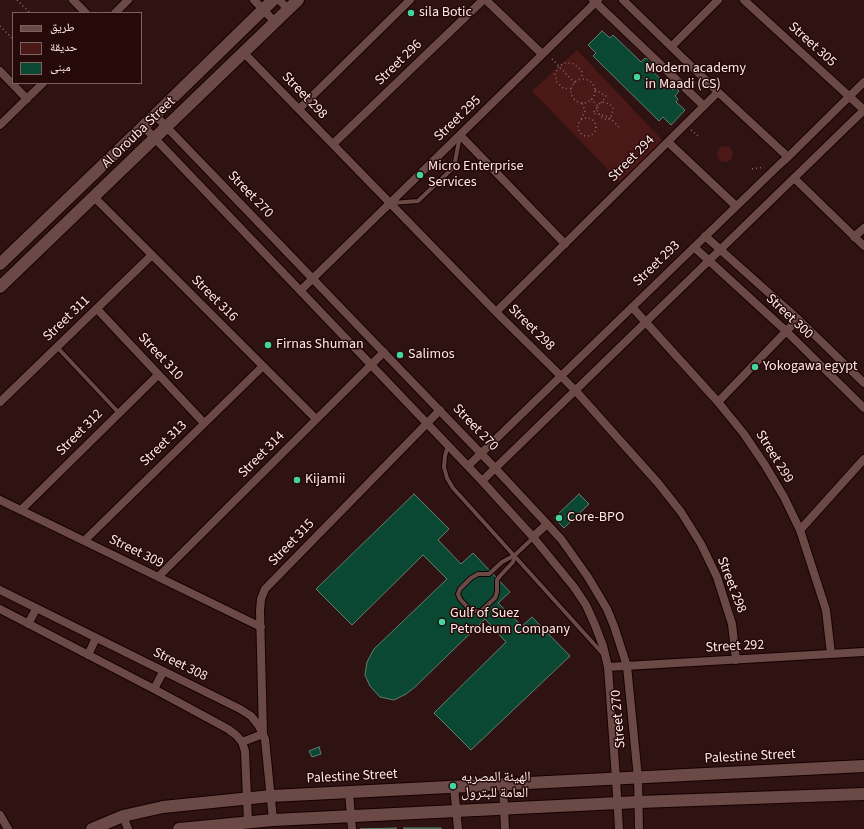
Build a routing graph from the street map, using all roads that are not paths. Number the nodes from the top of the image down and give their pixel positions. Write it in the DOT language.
graph roads {
  1 [pos="73,0"];
  2 [pos="128,0"];
  3 [pos="254,0"];
  4 [pos="273,0"];
  5 [pos="279,0"];
  6 [pos="298,0"];
  7 [pos="410,0"];
  8 [pos="483,0"];
  9 [pos="486,0"];
  10 [pos="623,0"];
  11 [pos="718,0"];
  12 [pos="744,0"];
  13 [pos="596,1"];
  14 [pos="288,9"];
  15 [pos="263,10"];
  16 [pos="85,12"];
  17 [pos="116,12"];
  18 [pos="275,22"];
  19 [pos="672,46"];
  20 [pos="244,53"];
  21 [pos="543,53"];
  22 [pos="0,72"];
  23 [pos="864,82"];
  24 [pos="42,84"];
  25 [pos="718,92"];
  26 [pos="849,96"];
  27 [pos="27,99"];
  28 [pos="704,106"];
  29 [pos="299,109"];
  30 [pos="864,110"];
  31 [pos="155,116"];
  32 [pos="0,125"];
  33 [pos="143,126"];
  34 [pos="166,127"];
  35 [pos="460,135"];
  36 [pos="155,138"];
  37 [pos="668,142"];
  38 [pos="333,144"];
  39 [pos="788,157"];
  40 [pos="794,178"];
  41 [pos="94,197"];
  42 [pos="390,203"];
  43 [pos="736,206"];
  44 [pos="864,228"];
  45 [pos="705,236"];
  46 [pos="854,237"];
  47 [pos="565,244"];
  48 [pos="694,246"];
  49 [pos="864,246"];
  50 [pos="720,250"];
  51 [pos="152,255"];
  52 [pos="1,260"];
  53 [pos="709,261"];
  54 [pos="312,278"];
  55 [pos="0,287"];
  56 [pos="301,290"];
  57 [pos="632,307"];
  58 [pos="97,309"];
  59 [pos="496,312"];
  60 [pos="798,319"];
  61 [pos="646,322"];
  62 [pos="786,331"];
  63 [pos="57,347"];
  64 [pos="384,352"];
  65 [pos="371,364"];
  66 [pos="263,366"];
  67 [pos="158,375"];
  68 [pos="560,376"];
  69 [pos="864,383"];
  70 [pos="575,390"];
  71 [pos="0,402"];
  72 [pos="718,402"];
  73 [pos="864,408"];
  74 [pos="440,410"];
  75 [pos="119,413"];
  76 [pos="316,419"];
  77 [pos="204,423"];
  78 [pos="428,423"];
  79 [pos="448,445"];
  80 [pos="481,453"];
  81 [pos="864,458"];
  82 [pos="468,466"];
  83 [pos="495,468"];
  84 [pos="482,481"];
  85 [pos="0,500"];
  86 [pos="21,510"];
  87 [pos="547,524"];
  88 [pos="800,530"];
  89 [pos="533,537"];
  90 [pos="84,541"];
  91 [pos="515,555"];
  92 [pos="489,574"];
  93 [pos="158,577"];
  94 [pos="496,582"];
  95 [pos="0,590"];
  96 [pos="0,609"];
  97 [pos="36,609"];
  98 [pos="28,624"];
  99 [pos="261,627"];
  100 [pos="96,638"];
  101 [pos="864,652"];
  102 [pos="831,654"];
  103 [pos="88,655"];
  104 [pos="605,656"];
  105 [pos="736,660"];
  106 [pos="627,666"];
  107 [pos="608,668"];
  108 [pos="163,672"];
  109 [pos="154,689"];
  110 [pos="263,734"];
  111 [pos="242,742"];
  112 [pos="864,766"];
  113 [pos="616,778"];
  114 [pos="638,778"];
  115 [pos="503,785"];
  116 [pos="454,787"];
  117 [pos="350,792"];
  118 [pos="864,794"];
  119 [pos="271,796"];
  120 [pos="247,799"];
  121 [pos="639,802"];
  122 [pos="618,803"];
  123 [pos="504,808"];
  124 [pos="456,811"];
  125 [pos="0,815"];
  126 [pos="122,816"];
  127 [pos="351,816"];
  128 [pos="273,820"];
  129 [pos="248,822"];
  130 [pos="8,829"];
  131 [pos="92,829"];
  132 [pos="128,829"];
  133 [pos="179,829"];
  134 [pos="352,829"];
  135 [pos="458,829"];
  136 [pos="505,829"];
  137 [pos="618,829"];
  138 [pos="640,829"];
  1 -- 16 [label="street"];
  2 -- 17 [label="street"];
  3 -- 15 [label="street"];
  4 -- 15 [label="street, Al Orouba Street"];
  5 -- 14 [label="street"];
  6 -- 14 [label="street, Al Orouba Street"];
  7 -- 29 [label="street"];
  8 -- 38 [label="street, Street 296"];
  9 -- 21 [label="street"];
  10 -- 19 [label="street"];
  11 -- 19 [label="street"];
  12 -- 26 [label="street, Street 305"];
  13 -- 21 [label="street, Street 295"];
  13 -- 28 [label="street"];
  14 -- 18 [label="street, Al Orouba Street"];
  15 -- 18 [label="street"];
  15 -- 31 [label="street, Al Orouba Street"];
  18 -- 20 [label="street, Al Orouba Street"];
  19 -- 25 [label="street"];
  20 -- 29 [label="street, Street 298"];
  20 -- 34 [label="street, Al Orouba Street"];
  21 -- 35 [label="street, Street 295"];
  22 -- 27 [label="street"];
  23 -- 26 [label="street, Street 293"];
  24 -- 27 [label="street"];
  25 -- 28 [label="street, Street 294"];
  25 -- 39 [label="street"];
  26 -- 30 [label="street, Street 305"];
  26 -- 39 [label="street, Street 293"];
  27 -- 32 [label="street"];
  28 -- 37 [label="street, Street 294"];
  29 -- 38 [label="street, Street 298"];
  30 -- 40 [label="street"];
  31 -- 33 [label="street, Al Orouba Street"];
  31 -- 34 [label="street, Street 270"];
  33 -- 36 [label="street, Street 270"];
  33 -- 52 [label="street, Al Orouba Street"];
  34 -- 36 [label="street, Al Orouba Street"];
  34 -- 54 [label="street, Street 270"];
  35 -- 42 [label="street, Street 295"];
  35 -- 42 [label="lane"];
  35 -- 47 [label="street"];
  36 -- 41 [label="street, Al Orouba Street"];
  36 -- 56 [label="street, Street 270"];
  37 -- 43 [label="street"];
  37 -- 47 [label="street, Street 294"];
  38 -- 42 [label="street, Street 298"];
  39 -- 43 [label="street, Street 293"];
  40 -- 46 [label="street"];
  40 -- 50 [label="street"];
  41 -- 51 [label="street, Street 316"];
  41 -- 55 [label="street, Al Orouba Street"];
  42 -- 54 [label="street, Street 295"];
  42 -- 59 [label="street, Street 298"];
  43 -- 45 [label="street, Street 293"];
  44 -- 46 [label="street"];
  45 -- 48 [label="street, Street 293"];
  45 -- 50 [label="street, Street 300"];
  46 -- 49 [label="street"];
  47 -- 59 [label="street, Street 294"];
  48 -- 53 [label="street, Street 300"];
  48 -- 57 [label="street, Street 293"];
  50 -- 53 [label="street"];
  50 -- 60 [label="street, Street 300"];
  51 -- 58 [label="street, Street 311"];
  51 -- 66 [label="street, Street 316"];
  53 -- 61 [label="street"];
  53 -- 62 [label="street, Street 300"];
  54 -- 56 [label="street, Street 295"];
  54 -- 64 [label="street, Street 270"];
  56 -- 65 [label="street, Street 270"];
  57 -- 61 [label="street, Street 299"];
  57 -- 68 [label="street, Street 293"];
  58 -- 63 [label="street, Street 311"];
  58 -- 67 [label="street, Street 310"];
  59 -- 68 [label="street, Street 298"];
  60 -- 62 [label="street"];
  60 -- 69 [label="street, Street 300"];
  61 -- 70 [label="street"];
  61 -- 72 [label="street, Street 299"];
  62 -- 72 [label="street"];
  62 -- 73 [label="street, Street 300"];
  63 -- 71 [label="street, Street 311"];
  63 -- 75 [label="lane"];
  64 -- 65 [label="street, Street 314"];
  64 -- 74 [label="street, Street 270"];
  65 -- 76 [label="street, Street 314"];
  65 -- 78 [label="street, Street 270"];
  66 -- 76 [label="street, Street 316"];
  66 -- 77 [label="street, Street 313"];
  67 -- 75 [label="street, Street 312"];
  67 -- 77 [label="street, Street 310"];
  68 -- 70 [label="street, Street 298"];
  68 -- 80 [label="street, Street 293"];
  70 -- 83 [label="street"];
  70 -- 105 [label="street, Street 298"];
  72 -- 88 [label="street, Street 299"];
  74 -- 78 [label="street, Street 315"];
  74 -- 80 [label="street, Street 270"];
  75 -- 86 [label="street, Street 312"];
  76 -- 93 [label="street, Street 314"];
  77 -- 90 [label="street, Street 313"];
  78 -- 79 [label="street, Street 270"];
  78 -- 99 [label="street, Street 315"];
  79 -- 82 [label="street, Street 270"];
  79 -- 91 [label="lane"];
  80 -- 82 [label="street, Street 293"];
  80 -- 83 [label="street, Street 270"];
  81 -- 88 [label="street"];
  82 -- 84 [label="street, Street 270"];
  83 -- 84 [label="street"];
  83 -- 87 [label="street, Street 270"];
  84 -- 89 [label="street, Street 270"];
  85 -- 86 [label="street, Street 309"];
  86 -- 90 [label="street, Street 309"];
  87 -- 89 [label="street"];
  87 -- 106 [label="street, Street 270"];
  88 -- 102 [label="street, Street 299"];
  89 -- 91 [label="lane"];
  89 -- 104 [label="street, Street 270"];
  90 -- 93 [label="street, Street 309"];
  91 -- 92 [label="lane"];
  91 -- 94 [label="lane"];
  91 -- 104 [label="lane"];
  92 -- 94 [label="lane"];
  92 -- 94 [label="lane"];
  93 -- 99 [label="street, Street 309"];
  95 -- 97 [label="street, Street 308"];
  96 -- 98 [label="street"];
  97 -- 98 [label="street"];
  97 -- 100 [label="street, Street 308"];
  98 -- 103 [label="street"];
  99 -- 110 [label="street, Street 315"];
  100 -- 103 [label="street"];
  100 -- 108 [label="street, Street 308"];
  101 -- 102 [label="street, Street 292"];
  102 -- 105 [label="street, Street 292"];
  103 -- 109 [label="street"];
  104 -- 107 [label="street, Street 270"];
  105 -- 106 [label="street, Street 292"];
  106 -- 107 [label="street, Street 292"];
  106 -- 114 [label="street, Street 270"];
  107 -- 113 [label="street, Street 270"];
  108 -- 109 [label="street"];
  108 -- 110 [label="street, Street 308"];
  109 -- 111 [label="street"];
  110 -- 111 [label="street"];
  110 -- 119 [label="street, Street 308"];
  111 -- 120 [label="street"];
  112 -- 114 [label="street, Palestine Street"];
  113 -- 114 [label="street, Palestine Street"];
  113 -- 115 [label="street, Palestine Street"];
  113 -- 122 [label="street, Street 270"];
  114 -- 121 [label="street, Street 270"];
  115 -- 116 [label="street, Palestine Street"];
  115 -- 123 [label="street"];
  116 -- 117 [label="street, Palestine Street"];
  116 -- 124 [label="street"];
  117 -- 119 [label="street, Palestine Street"];
  117 -- 127 [label="street"];
  118 -- 121 [label="street"];
  119 -- 120 [label="street, Palestine Street"];
  119 -- 128 [label="street, Street 308"];
  120 -- 126 [label="street, Palestine Street"];
  120 -- 129 [label="street"];
  121 -- 122 [label="street"];
  121 -- 138 [label="street, Street 270"];
  122 -- 123 [label="street"];
  122 -- 137 [label="street, Street 270"];
  123 -- 124 [label="street"];
  123 -- 136 [label="street"];
  124 -- 127 [label="street"];
  124 -- 135 [label="street"];
  125 -- 130 [label="street"];
  126 -- 131 [label="street, Palestine Street"];
  126 -- 132 [label="street"];
  127 -- 128 [label="street"];
  127 -- 134 [label="street"];
  128 -- 129 [label="street"];
  129 -- 133 [label="street"];
}
